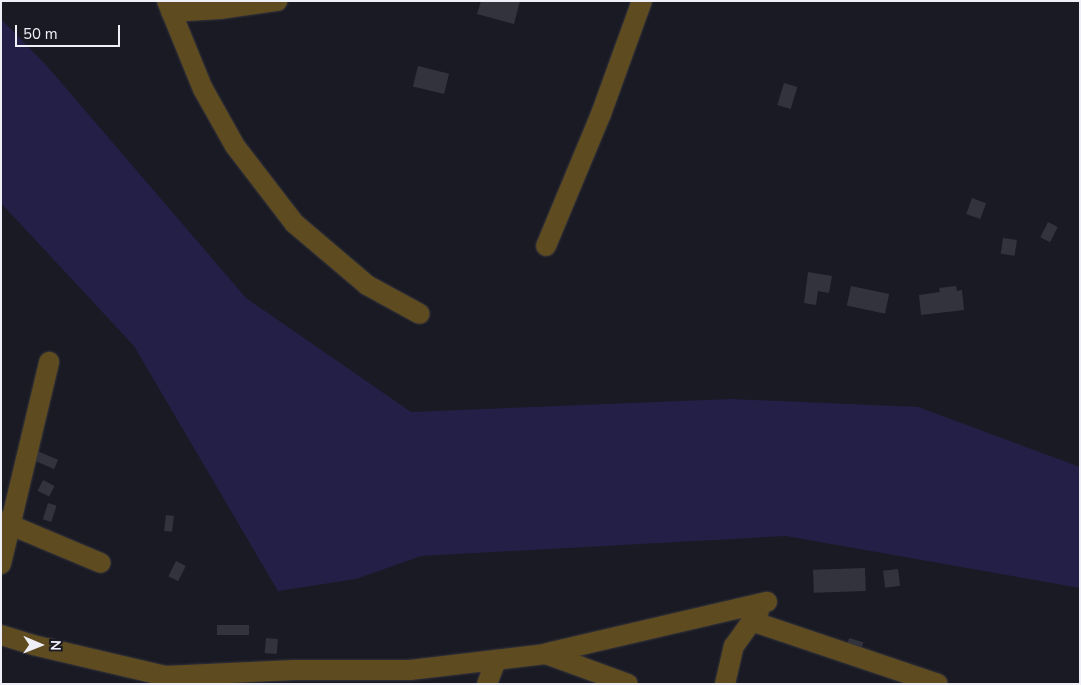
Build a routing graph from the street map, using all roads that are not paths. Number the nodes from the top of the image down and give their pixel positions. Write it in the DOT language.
graph roads {
  1 [pos="277,1"];
  2 [pos="642,1"];
  3 [pos="169,6"];
  4 [pos="546,246"];
  5 [pos="420,314"];
  6 [pos="48,362"];
  7 [pos="7,523"];
  8 [pos="101,563"];
  9 [pos="1,564"];
  10 [pos="751,621"];
  11 [pos="1,634"];
  12 [pos="546,654"];
  13 [pos="496,660"];
  14 [pos="238,674"];
  15 [pos="270,684"];
  16 [pos="486,684"];
  17 [pos="628,684"];
  18 [pos="725,684"];
  19 [pos="938,684"];
  1 -- 3 [label="street"];
  2 -- 4 [label="street"];
  3 -- 5 [label="street"];
  6 -- 7 [label="street"];
  7 -- 8 [label="street"];
  7 -- 9 [label="street"];
  10 -- 12 [label="street"];
  10 -- 18 [label="street"];
  10 -- 19 [label="street"];
  11 -- 14 [label="street"];
  12 -- 13 [label="street"];
  12 -- 17 [label="street"];
  13 -- 14 [label="street"];
  13 -- 16 [label="street"];
  14 -- 15 [label="street"];
}
